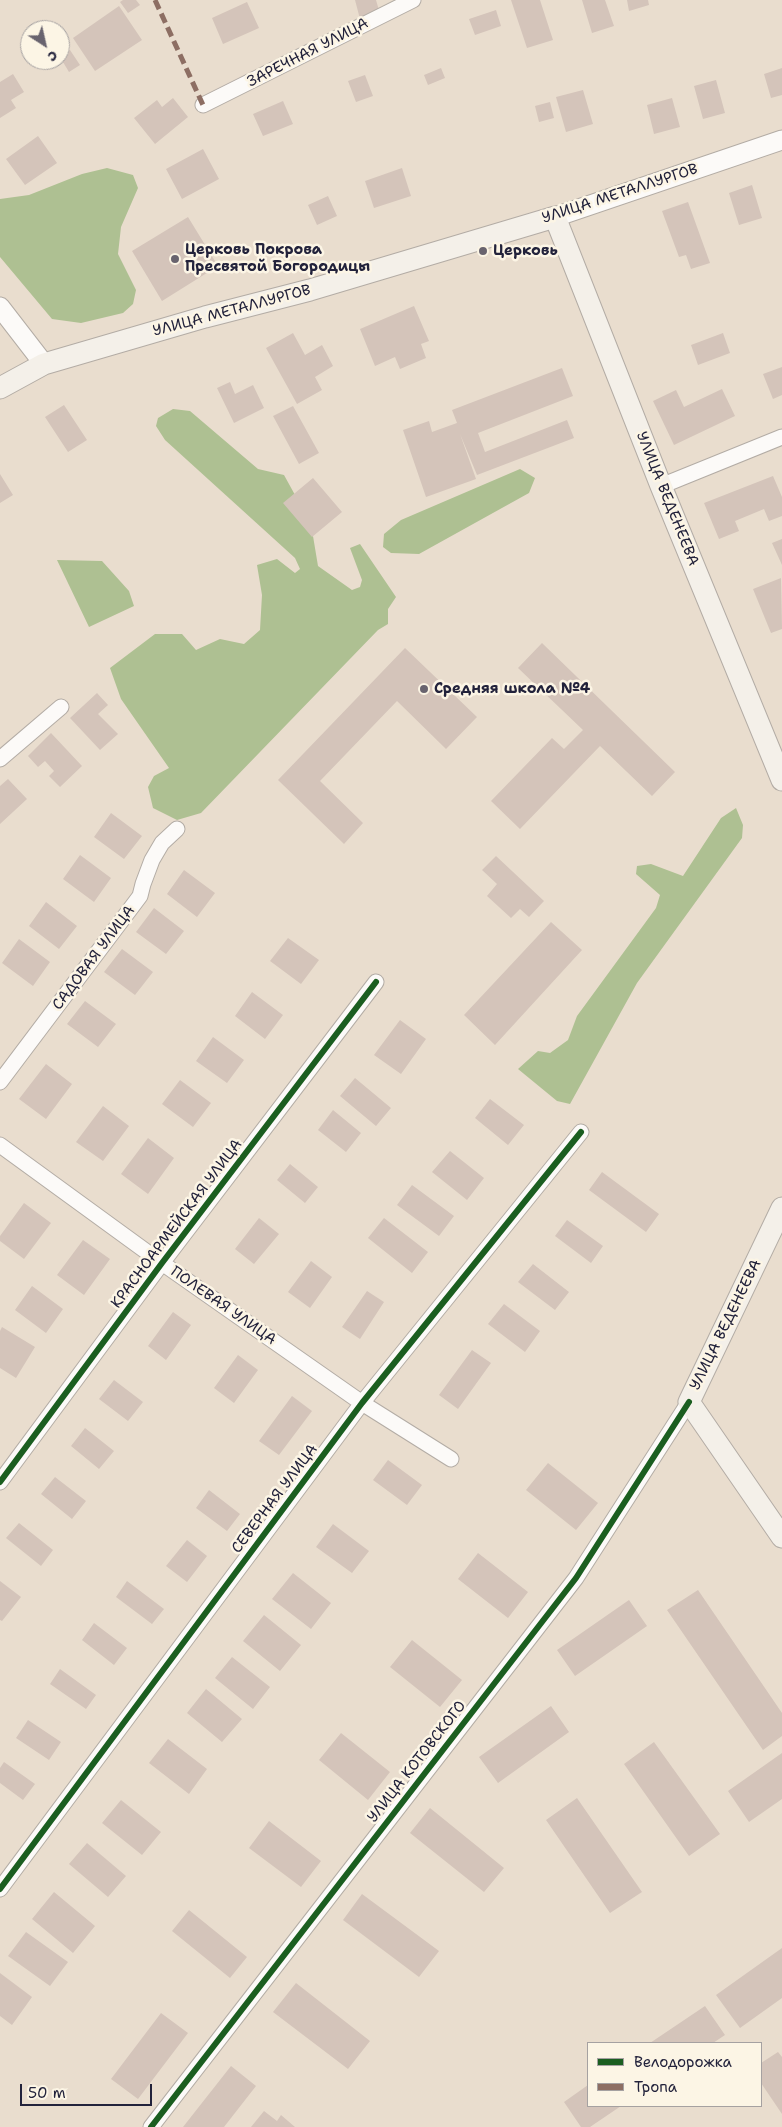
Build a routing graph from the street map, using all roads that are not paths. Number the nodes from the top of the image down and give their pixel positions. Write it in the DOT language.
graph roads {
  1 [pos="413,0"];
  2 [pos="203,106"];
  3 [pos="782,140"];
  4 [pos="555,217"];
  5 [pos="0,307"];
  6 [pos="44,364"];
  7 [pos="0,388"];
  8 [pos="782,438"];
  9 [pos="662,486"];
  10 [pos="61,707"];
  11 [pos="0,759"];
  12 [pos="782,780"];
  13 [pos="177,829"];
  14 [pos="376,982"];
  15 [pos="0,1082"];
  16 [pos="581,1132"];
  17 [pos="0,1144"];
  18 [pos="782,1208"];
  19 [pos="162,1263"];
  20 [pos="689,1402"];
  21 [pos="362,1403"];
  22 [pos="451,1459"];
  23 [pos="0,1482"];
  24 [pos="782,1537"];
  25 [pos="0,1889"];
  26 [pos="151,2127"];
  1 -- 2 [label="street, ЗАРЕЧНАЯ УЛИЦА"];
  3 -- 4 [label="street, УЛИЦА МЕТАЛЛУРГОВ"];
  4 -- 6 [label="main road, УЛИЦА МЕТАЛЛУРГОВ"];
  4 -- 9 [label="main road, УЛИЦА ВЕДЕНЕЕВА"];
  5 -- 6 [label="street"];
  6 -- 7 [label="main road, УЛИЦА МЕТАЛЛУРГОВ"];
  8 -- 9 [label="street"];
  9 -- 12 [label="main road, УЛИЦА ВЕДЕНЕЕВА"];
  10 -- 11 [label="street"];
  13 -- 15 [label="street, САДОВАЯ УЛИЦА"];
  14 -- 19 [label="street, КРАСНОАРМЕЙСКАЯ УЛИЦА"];
  16 -- 21 [label="street, СЕВЕРНАЯ УЛИЦА"];
  17 -- 19 [label="street, ПОЛЕВАЯ УЛИЦА"];
  18 -- 20 [label="main road, УЛИЦА ВЕДЕНЕЕВА"];
  19 -- 21 [label="street, ПОЛЕВАЯ УЛИЦА"];
  19 -- 23 [label="street, КРАСНОАРМЕЙСКАЯ УЛИЦА"];
  20 -- 24 [label="main road, УЛИЦА ВЕДЕНЕЕВА"];
  20 -- 26 [label="street, УЛИЦА КОТОВСКОГО"];
  21 -- 22 [label="street, ПОЛЕВАЯ УЛИЦА"];
  21 -- 25 [label="street, СЕВЕРНАЯ УЛИЦА"];
}
